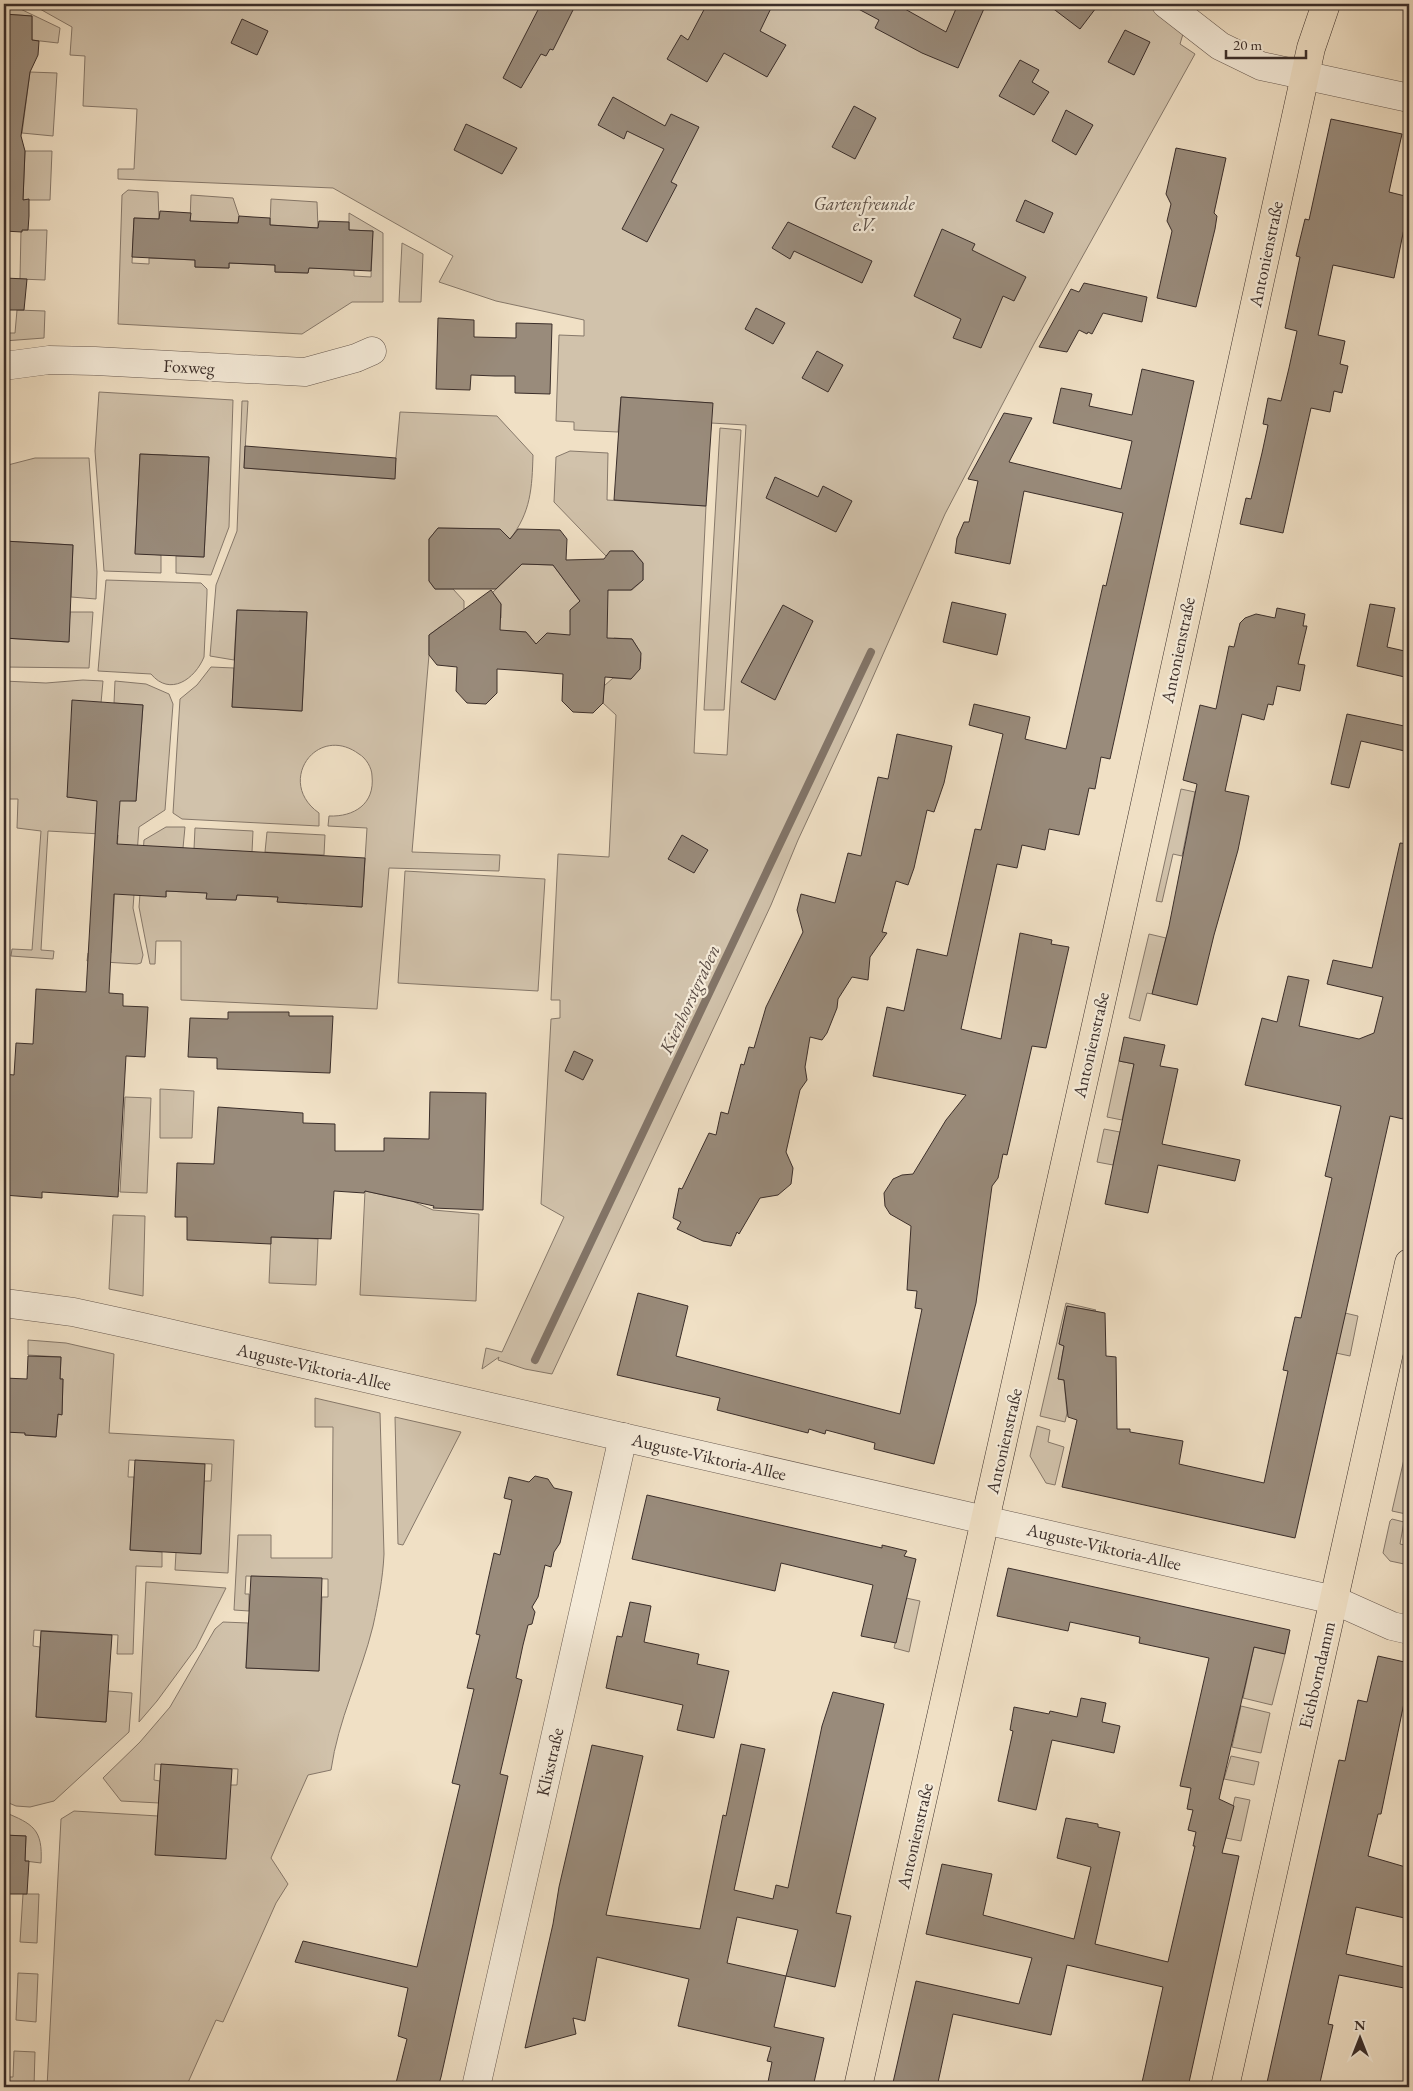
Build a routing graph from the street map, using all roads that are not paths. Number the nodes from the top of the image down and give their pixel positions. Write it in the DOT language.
graph roads {
  1 [pos="1166,4"];
  2 [pos="1326,4"];
  3 [pos="1306,76"];
  4 [pos="1409,98"];
  5 [pos="372,352"];
  6 [pos="4,366"];
  7 [pos="1409,1263"];
  8 [pos="4,1303"];
  9 [pos="623,1437"];
  10 [pos="986,1521"];
  11 [pos="1334,1600"];
  12 [pos="1409,1630"];
  13 [pos="476,2087"];
  14 [pos="858,2087"];
  15 [pos="1225,2087"];
  1 -- 3 [label="street"];
  2 -- 3 [label="main road, Antonienstraße"];
  3 -- 4 [label="street"];
  3 -- 10 [label="main road, Antonienstraße"];
  5 -- 6 [label="street, Foxweg"];
  7 -- 11 [label="main road, Eichborndamm"];
  8 -- 9 [label="street, Auguste-Viktoria-Allee"];
  9 -- 10 [label="street, Auguste-Viktoria-Allee"];
  9 -- 13 [label="street, Klixstraße"];
  10 -- 11 [label="street, Auguste-Viktoria-Allee"];
  10 -- 14 [label="main road, Antonienstraße"];
  11 -- 12 [label="street, Auguste-Viktoria-Allee"];
  11 -- 15 [label="main road, Eichborndamm"];
}
